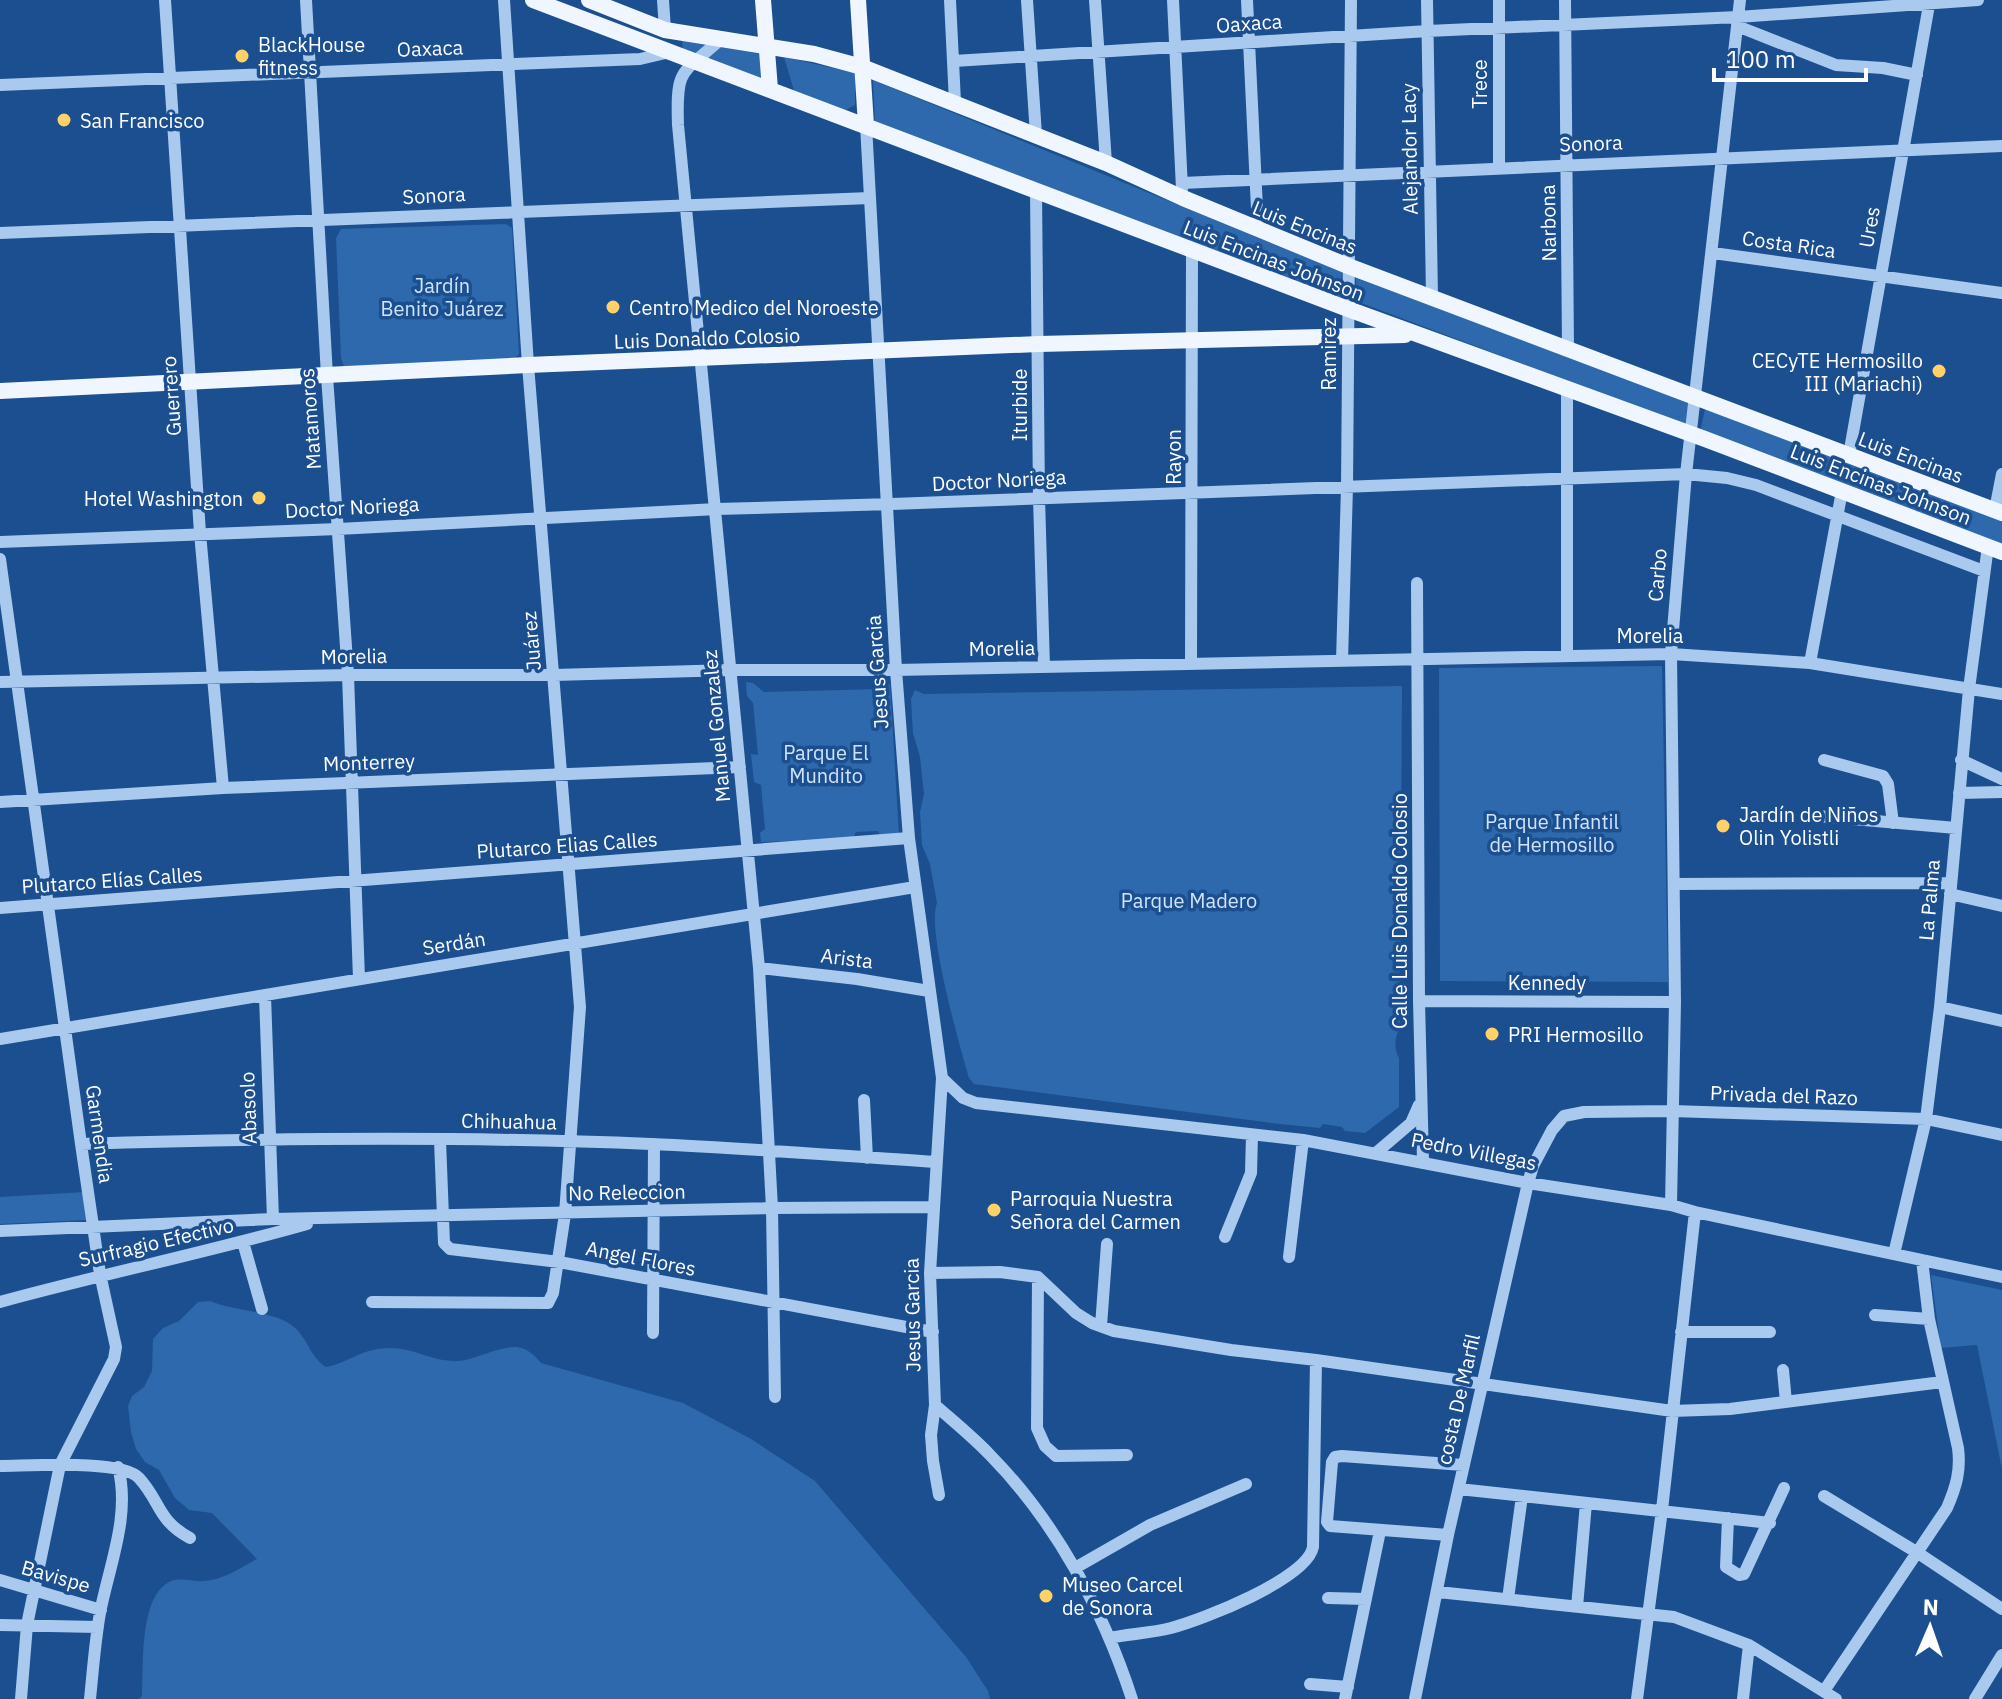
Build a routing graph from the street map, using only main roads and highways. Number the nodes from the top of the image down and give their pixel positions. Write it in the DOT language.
graph roads {
  1 [pos="533,0"];
  2 [pos="589,0"];
  3 [pos="763,0"];
  4 [pos="858,0"];
  5 [pos="766,46"];
  6 [pos="862,67"];
  7 [pos="770,89"];
  8 [pos="866,125"];
  9 [pos="1416,335"];
  10 [pos="0,391"];
  11 [pos="1999,512"];
  12 [pos="1995,549"];
  1 -- 7 [label="main road, Luis Encinas Johnson"];
  2 -- 5 [label="main road, Luis Encinas"];
  3 -- 5 [label="main road"];
  4 -- 6 [label="main road"];
  5 -- 6 [label="main road, Luis Encinas"];
  5 -- 7 [label="main road"];
  6 -- 8 [label="main road"];
  6 -- 11 [label="main road, Luis Encinas"];
  7 -- 8 [label="main road, Luis Encinas Johnson"];
  8 -- 9 [label="main road, Luis Encinas Johnson"];
  9 -- 10 [label="main road, Luis Donaldo Colosio"];
  9 -- 12 [label="main road, Luis Encinas Johnson"];
}
